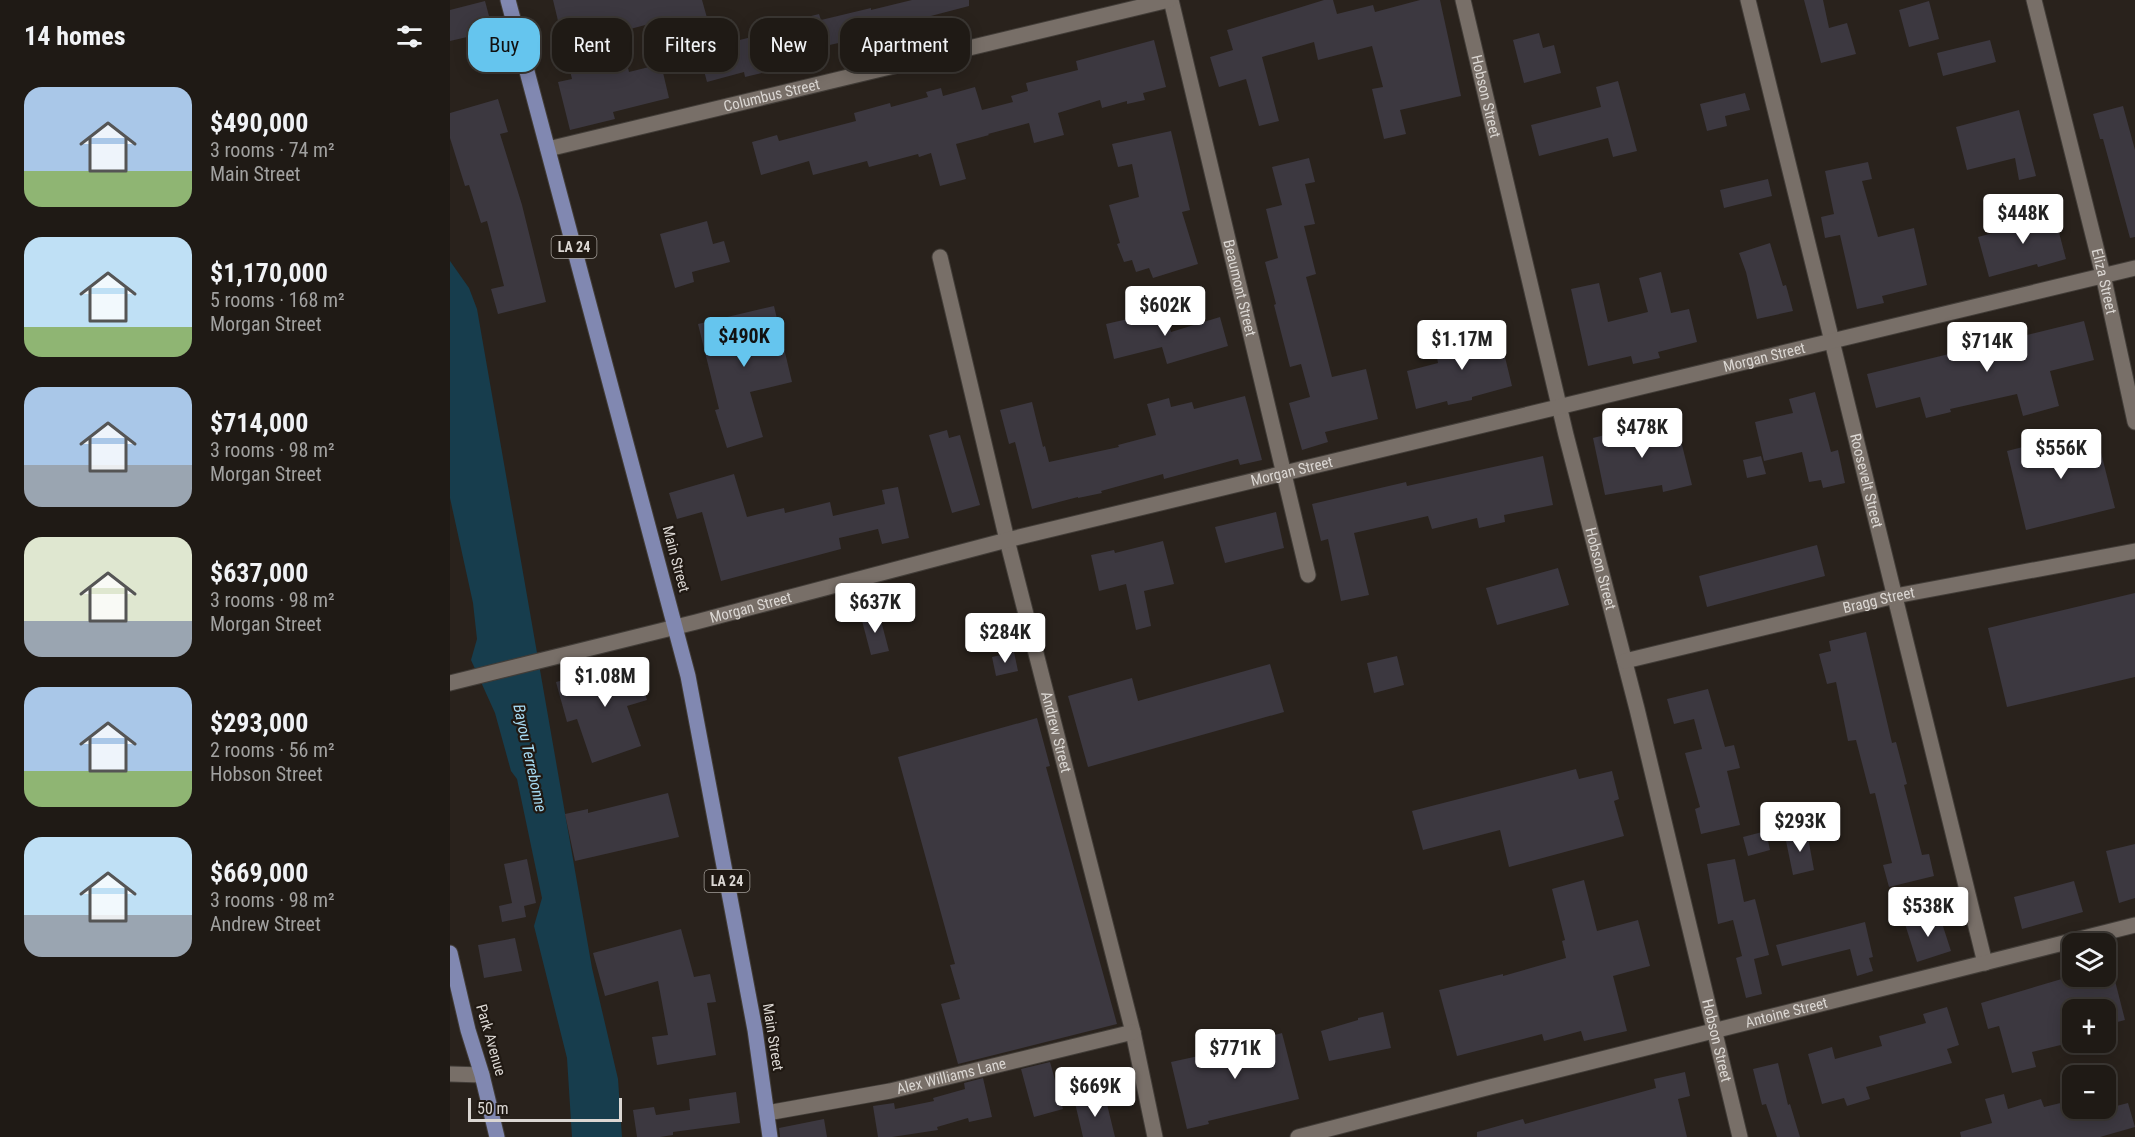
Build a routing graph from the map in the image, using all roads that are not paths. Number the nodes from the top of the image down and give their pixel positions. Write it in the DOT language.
graph roads {
  1 [pos="508,0"];
  2 [pos="1170,0"];
  3 [pos="1463,0"];
  4 [pos="1748,0"];
  5 [pos="2034,0"];
  6 [pos="548,149"];
  7 [pos="940,257"];
  8 [pos="2135,267"];
  9 [pos="2103,275"];
  10 [pos="1832,341"];
  11 [pos="1559,407"];
  12 [pos="2135,422"];
  13 [pos="1284,474"];
  14 [pos="1007,540"];
  15 [pos="2135,551"];
  16 [pos="1308,575"];
  17 [pos="1895,596"];
  18 [pos="676,627"];
  19 [pos="1625,661"];
  20 [pos="450,683"];
  21 [pos="2135,925"];
  22 [pos="450,953"];
  23 [pos="1985,963"];
  24 [pos="1714,1030"];
  25 [pos="1133,1032"];
  26 [pos="450,1074"];
  27 [pos="482,1075"];
  28 [pos="767,1113"];
  29 [pos="497,1137"];
  30 [pos="770,1137"];
  31 [pos="1155,1137"];
  32 [pos="1298,1137"];
  33 [pos="1740,1137"];
  1 -- 6 [label="main road, Main Street / LA 24"];
  2 -- 6 [label="street, Columbus Street"];
  2 -- 13 [label="street, Beaumont Street"];
  3 -- 11 [label="street, Hobson Street"];
  4 -- 10 [label="street, Roosevelt Street"];
  5 -- 9 [label="street, Eliza Street"];
  6 -- 18 [label="main road, Main Street / LA 24"];
  7 -- 14 [label="street, Andrew Street"];
  8 -- 9 [label="street, Morgan Street"];
  9 -- 10 [label="street, Morgan Street"];
  9 -- 12 [label="street, Eliza Street"];
  10 -- 11 [label="street, Morgan Street"];
  10 -- 17 [label="street, Roosevelt Street"];
  11 -- 13 [label="street, Morgan Street"];
  11 -- 19 [label="street, Hobson Street"];
  13 -- 14 [label="street, Morgan Street"];
  13 -- 16 [label="street, Beaumont Street"];
  14 -- 18 [label="street, Morgan Street"];
  14 -- 25 [label="street, Andrew Street"];
  15 -- 17 [label="street, Bragg Street"];
  17 -- 19 [label="street, Bragg Street"];
  17 -- 23 [label="street, Roosevelt Street"];
  18 -- 20 [label="street, Morgan Street"];
  18 -- 28 [label="main road, Main Street / LA 24"];
  19 -- 24 [label="street, Hobson Street"];
  21 -- 23 [label="street, Antoine Street"];
  22 -- 27 [label="main road, Park Avenue"];
  23 -- 24 [label="street, Antoine Street"];
  24 -- 32 [label="street, Antoine Street"];
  24 -- 33 [label="street, Hobson Street"];
  25 -- 28 [label="street, Alex Williams Lane"];
  25 -- 31 [label="street, Andrew Street"];
  26 -- 27 [label="street"];
  27 -- 29 [label="main road, Park Avenue"];
  28 -- 30 [label="main road, Main Street / LA 24"];
}
